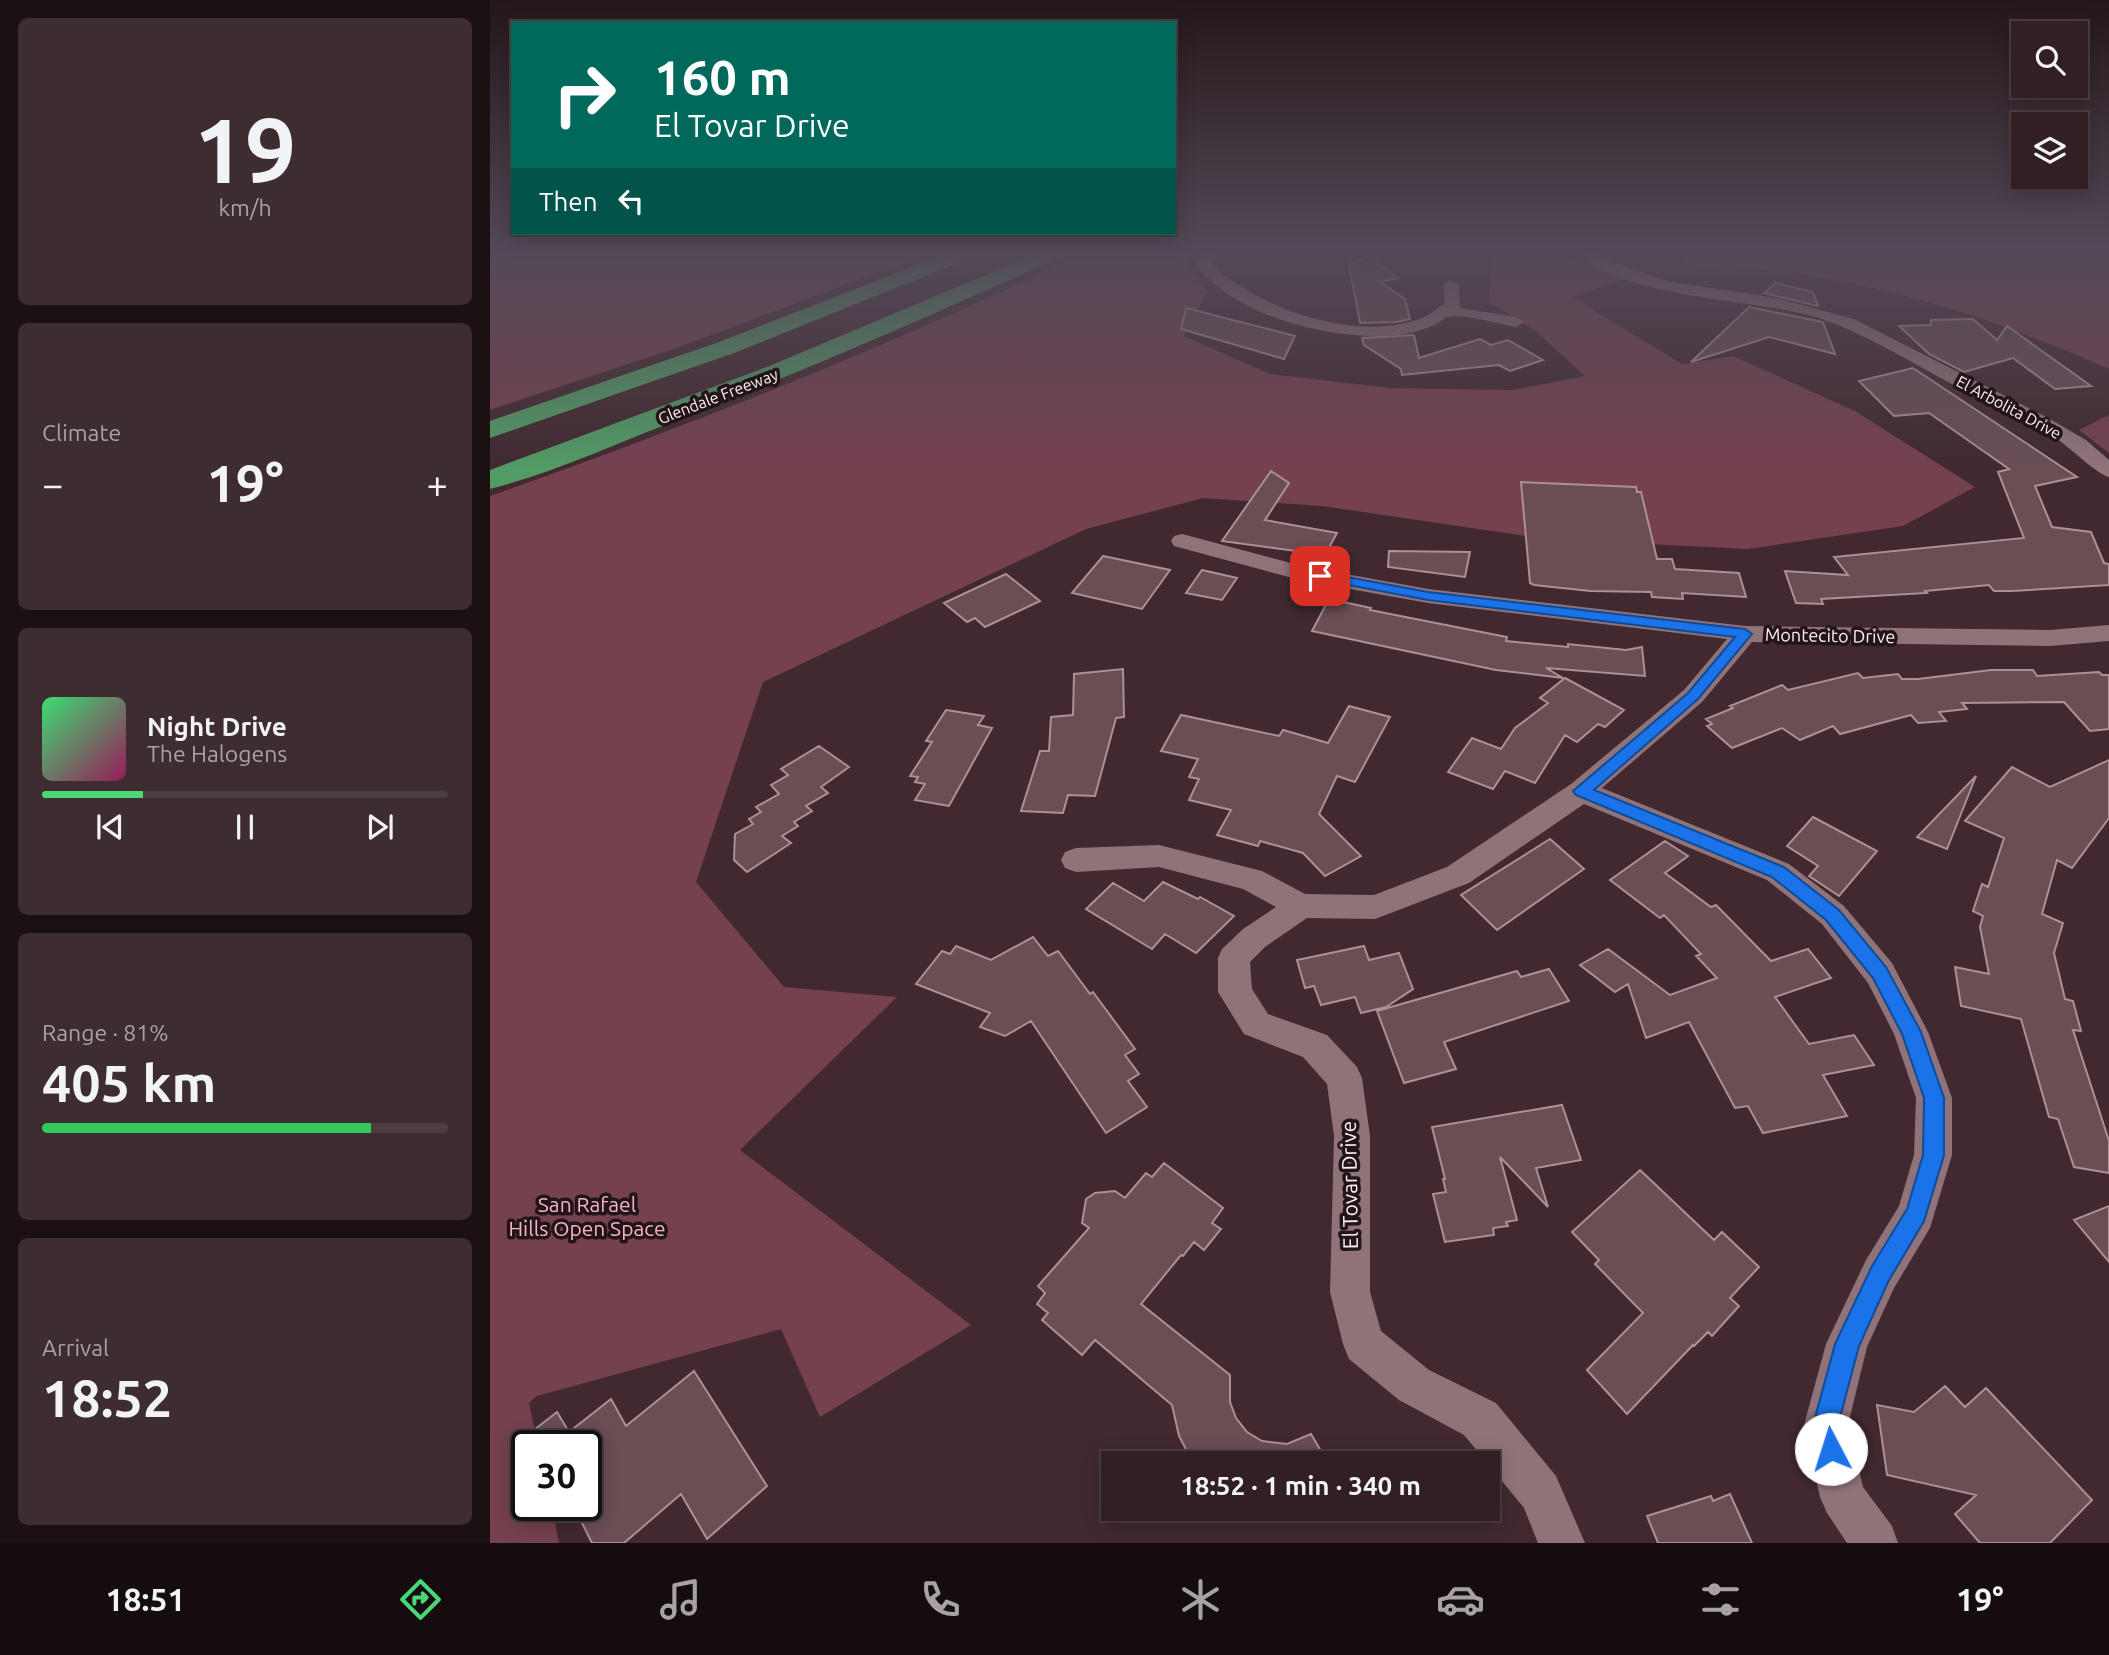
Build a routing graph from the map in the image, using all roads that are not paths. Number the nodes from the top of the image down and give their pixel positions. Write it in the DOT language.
graph roads {
  1 [pos="785,324"];
  2 [pos="890,324"];
  3 [pos="1320,324"];
  4 [pos="1422,324"];
  5 [pos="1847,324"];
  6 [pos="490,430"];
  7 [pos="2109,471"];
  8 [pos="490,480"];
  9 [pos="1182,541"];
  10 [pos="2109,633"];
  11 [pos="1745,634"];
  12 [pos="1581,791"];
  13 [pos="1076,860"];
  14 [pos="1301,906"];
  15 [pos="1562,1543"];
  16 [pos="1875,1543"];
  1 -- 6 [label="highway"];
  2 -- 8 [label="highway, Glendale Freeway"];
  3 -- 4 [label="street"];
  5 -- 7 [label="street, El Arbolita Drive"];
  9 -- 11 [label="street, Montecito Drive"];
  10 -- 11 [label="street, Montecito Drive"];
  11 -- 12 [label="street"];
  12 -- 14 [label="street"];
  12 -- 16 [label="street"];
  13 -- 14 [label="street"];
  14 -- 15 [label="street, El Tovar Drive"];
}
